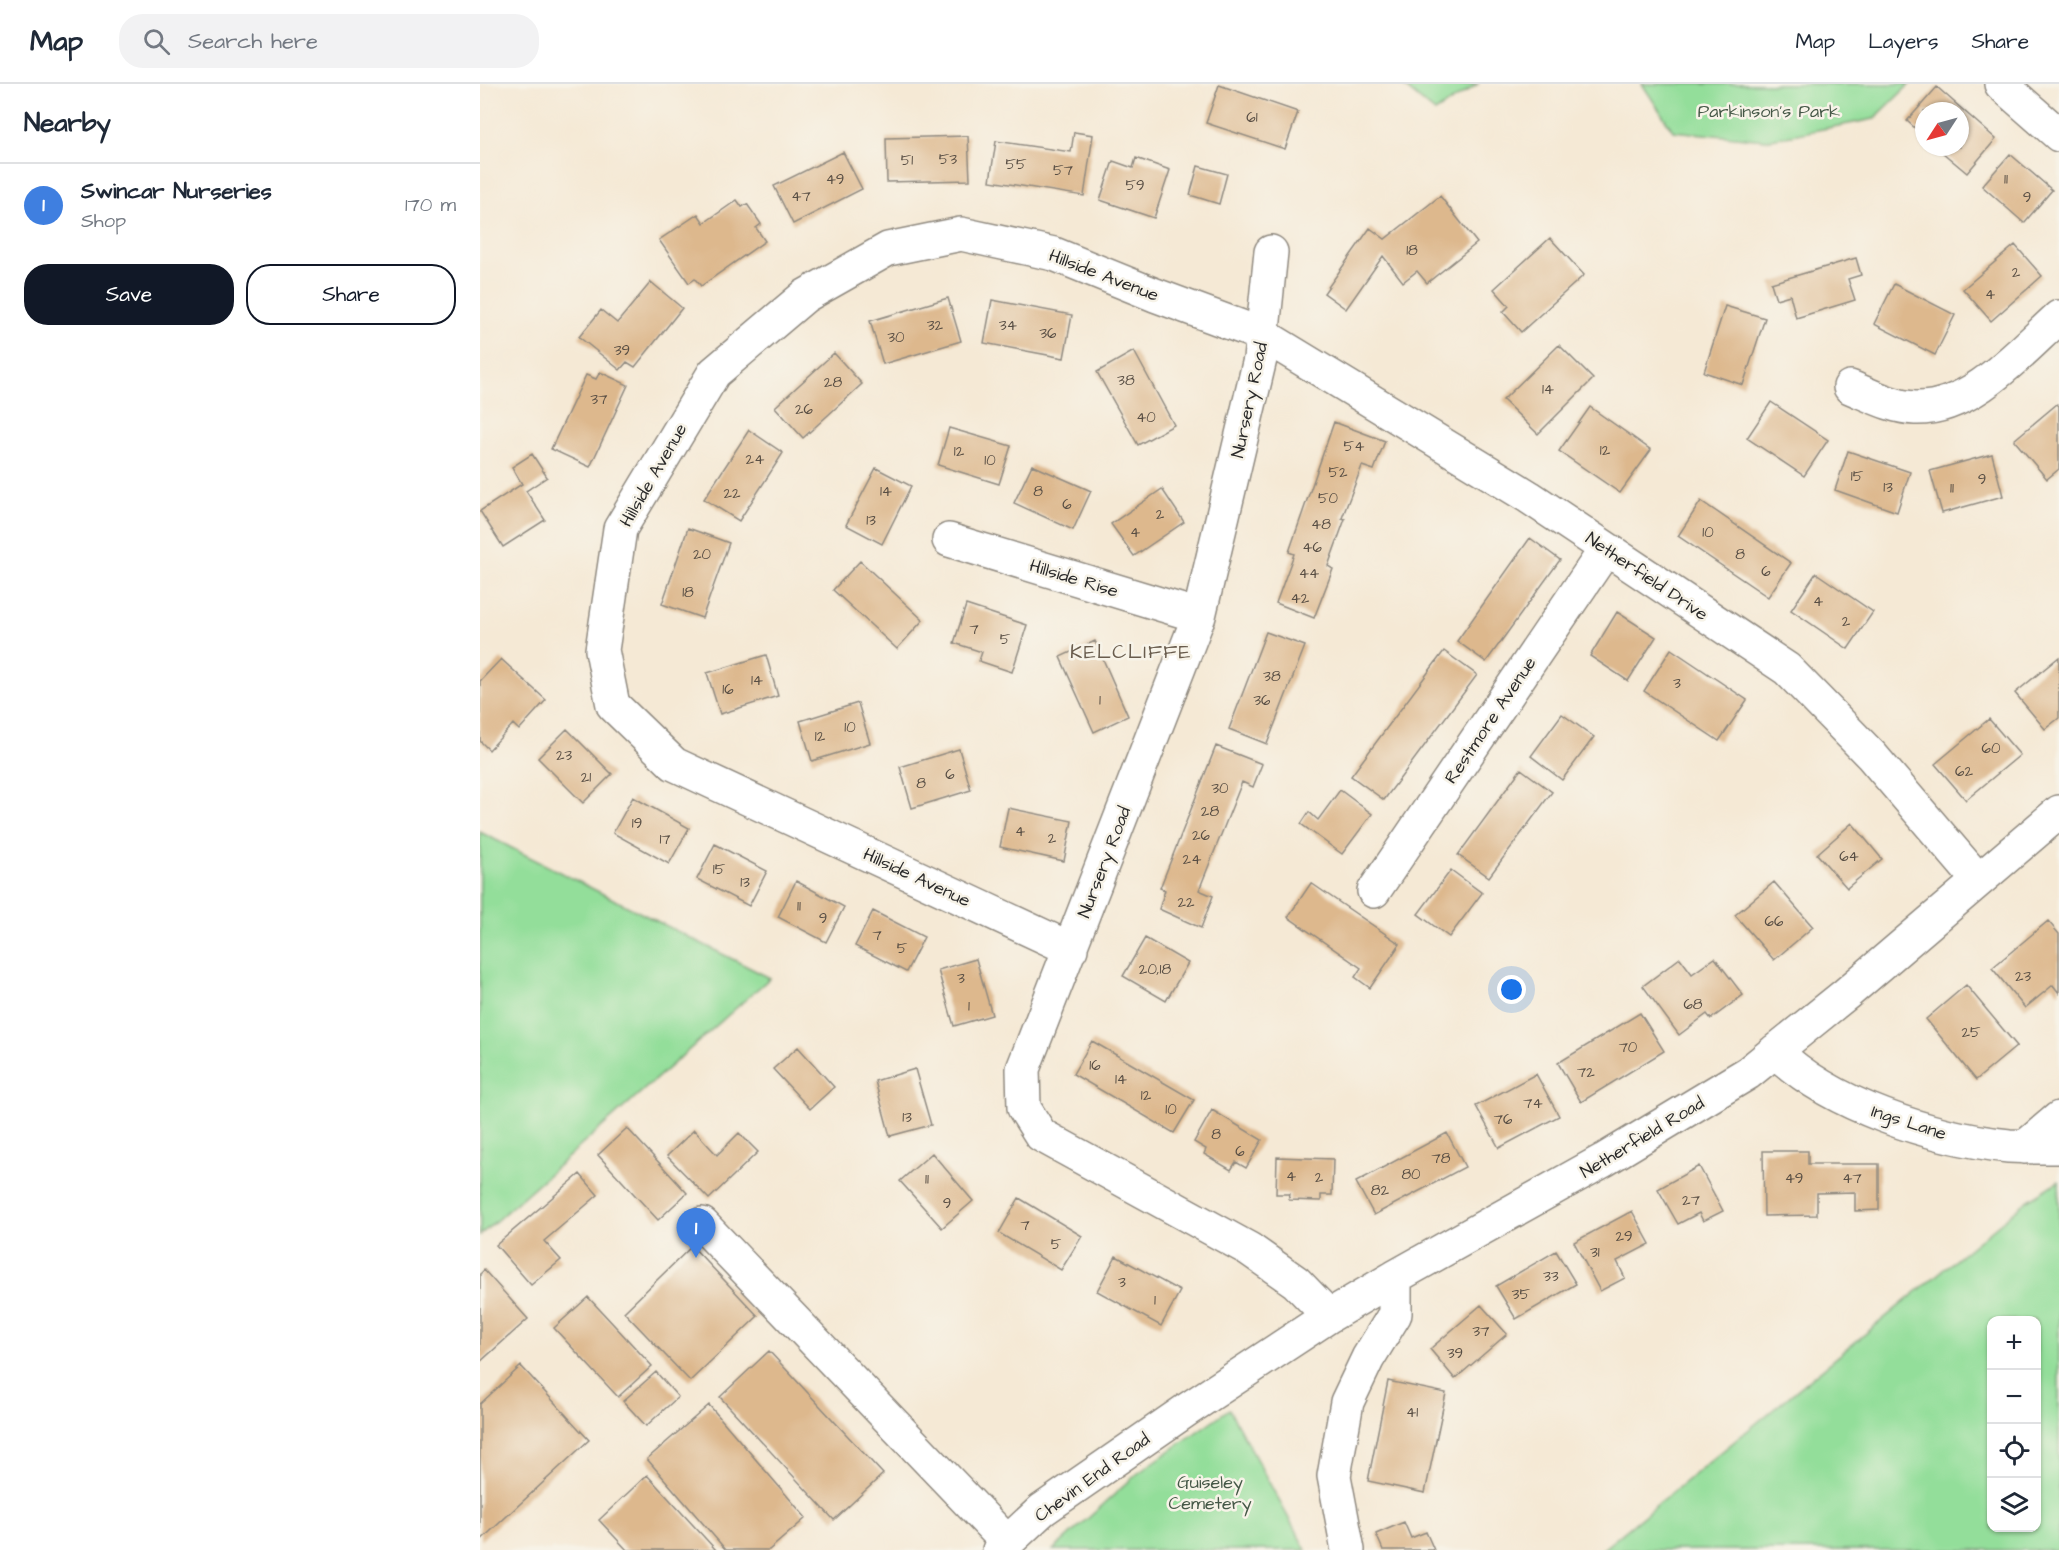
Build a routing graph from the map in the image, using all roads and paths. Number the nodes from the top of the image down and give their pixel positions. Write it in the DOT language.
graph roads {
  1 [pos="2001,84"];
  2 [pos="2059,135"];
  3 [pos="1270,252"];
  4 [pos="2059,317"];
  5 [pos="1263,335"];
  6 [pos="1850,387"];
  7 [pos="949,540"];
  8 [pos="1606,549"];
  9 [pos="1199,616"];
  10 [pos="2059,812"];
  11 [pos="1978,880"];
  12 [pos="1374,891"];
  13 [pos="1071,949"];
  14 [pos="1775,1051"];
  15 [pos="2059,1118"];
  16 [pos="2025,1147"];
  17 [pos="2059,1147"];
  18 [pos="702,1224"];
  19 [pos="1395,1277"];
  20 [pos="1329,1316"];
  21 [pos="1188,1409"];
  22 [pos="1003,1546"];
  23 [pos="1348,1550"];
  1 -- 2 [label="street"];
  3 -- 5 [label="street, Nursery Road"];
  4 -- 6 [label="street"];
  5 -- 8 [label="street, Netherfield Drive"];
  5 -- 9 [label="street, Nursery Road"];
  5 -- 13 [label="street, Hillside Avenue"];
  7 -- 9 [label="street, Hillside Rise"];
  8 -- 11 [label="street, Netherfield Drive"];
  8 -- 12 [label="street, Restmore Avenue"];
  9 -- 13 [label="street, Nursery Road"];
  10 -- 11 [label="street, Netherfield Road"];
  11 -- 14 [label="street, Netherfield Road"];
  13 -- 20 [label="street, Nursery Road"];
  14 -- 16 [label="street, Ings Lane"];
  14 -- 19 [label="street, Netherfield Road"];
  15 -- 16 [label="street"];
  16 -- 17 [label="street, Ings Lane"];
  18 -- 22 [label="street"];
  19 -- 20 [label="street, Netherfield Road"];
  19 -- 23 [label="street"];
  20 -- 21 [label="street, Netherfield Road"];
  21 -- 22 [label="street, Chevin End Road"];
}
